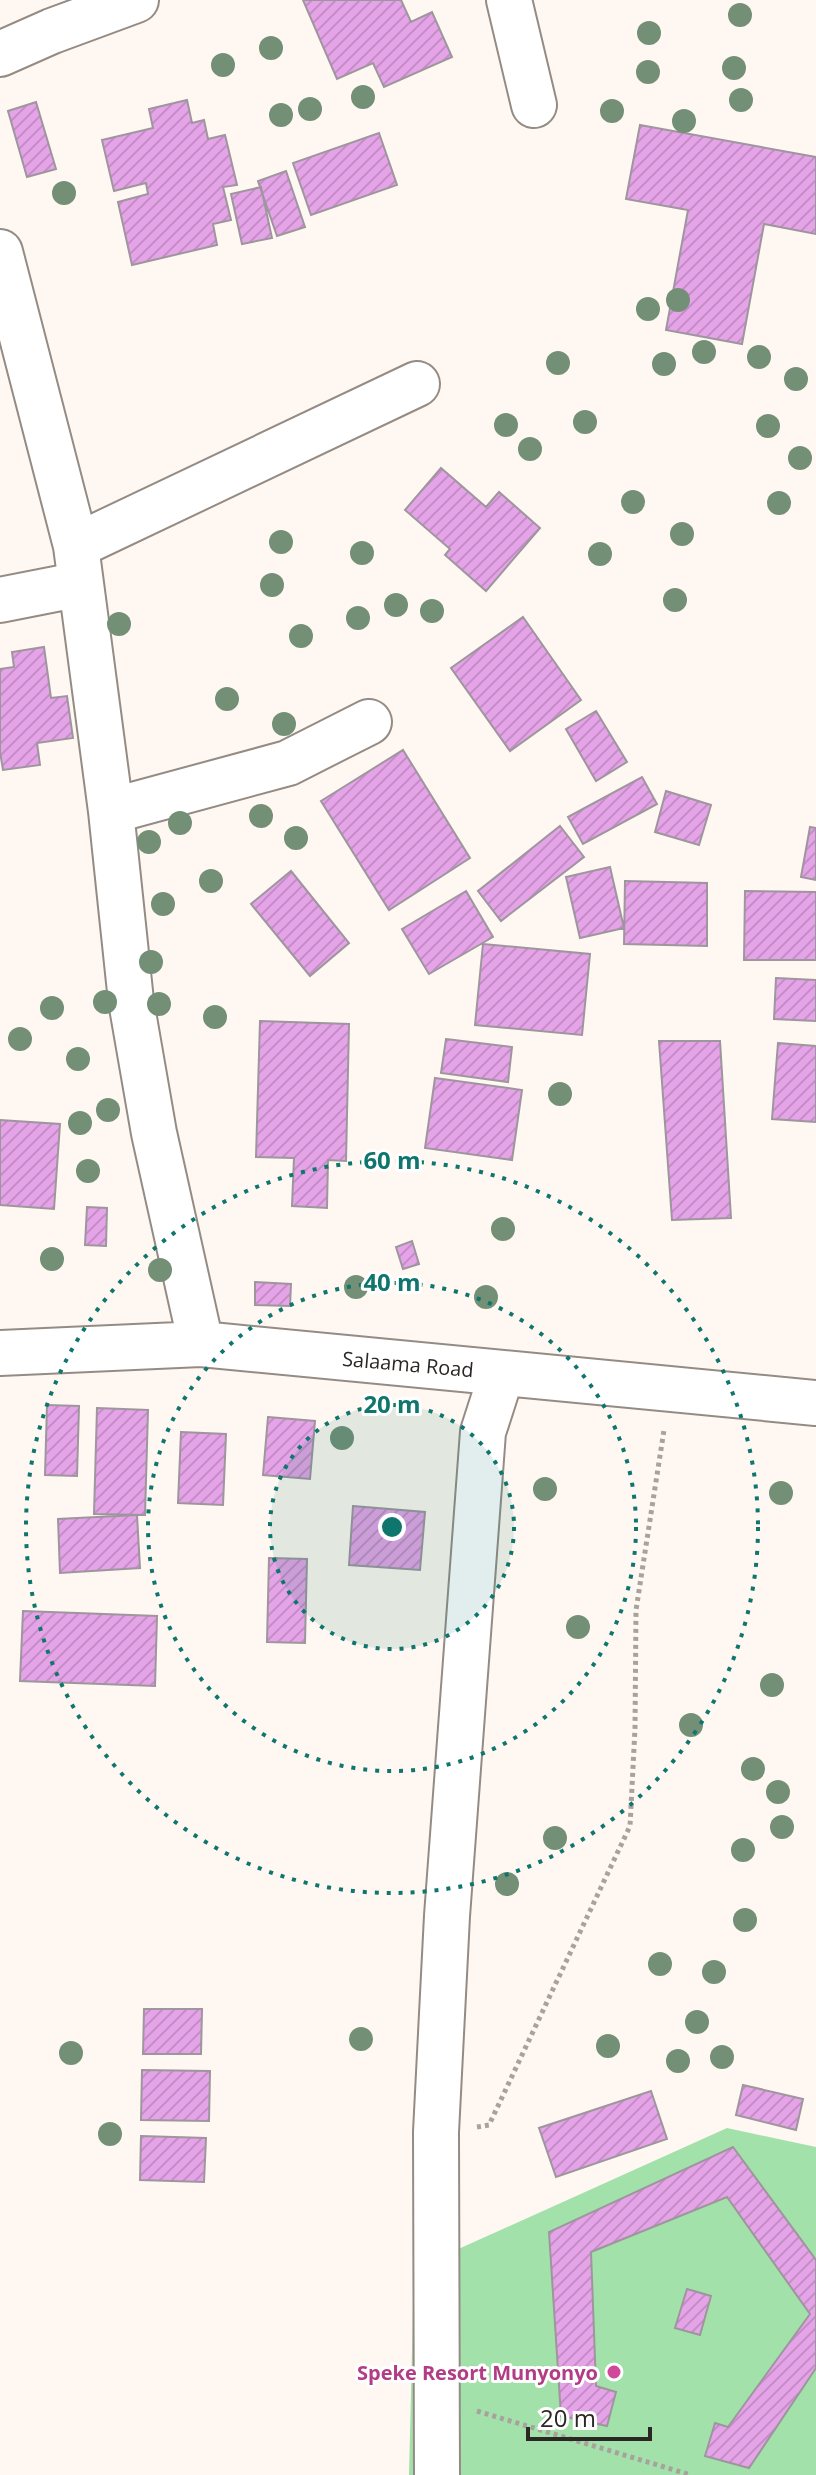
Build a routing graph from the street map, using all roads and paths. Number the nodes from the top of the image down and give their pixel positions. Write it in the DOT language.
graph roads {
  1 [pos="136,0"];
  2 [pos="509,0"];
  3 [pos="49,15"];
  4 [pos="0,54"];
  5 [pos="534,105"];
  6 [pos="0,252"];
  7 [pos="417,384"];
  8 [pos="78,565"];
  9 [pos="0,600"];
  10 [pos="369,722"];
  11 [pos="111,811"];
  12 [pos="201,1344"];
  13 [pos="0,1353"];
  14 [pos="502,1373"];
  15 [pos="671,1389"];
  16 [pos="816,1403"];
  17 [pos="436,2132"];
  18 [pos="437,2400"];
  19 [pos="437,2475"];
  20 [pos="691,2475"];
  1 -- 3 [label="street"];
  2 -- 5 [label="street"];
  3 -- 4 [label="street"];
  6 -- 8 [label="street"];
  7 -- 8 [label="street"];
  8 -- 9 [label="street"];
  8 -- 11 [label="street"];
  10 -- 11 [label="street"];
  11 -- 12 [label="street"];
  12 -- 13 [label="street, Salaama Road"];
  12 -- 14 [label="street, Salaama Road"];
  14 -- 15 [label="street, Salaama Road"];
  14 -- 17 [label="street"];
  15 -- 16 [label="street, Salaama Road"];
  15 -- 17 [label="path"];
  17 -- 18 [label="street"];
  18 -- 19 [label="street"];
  18 -- 20 [label="path"];
}
